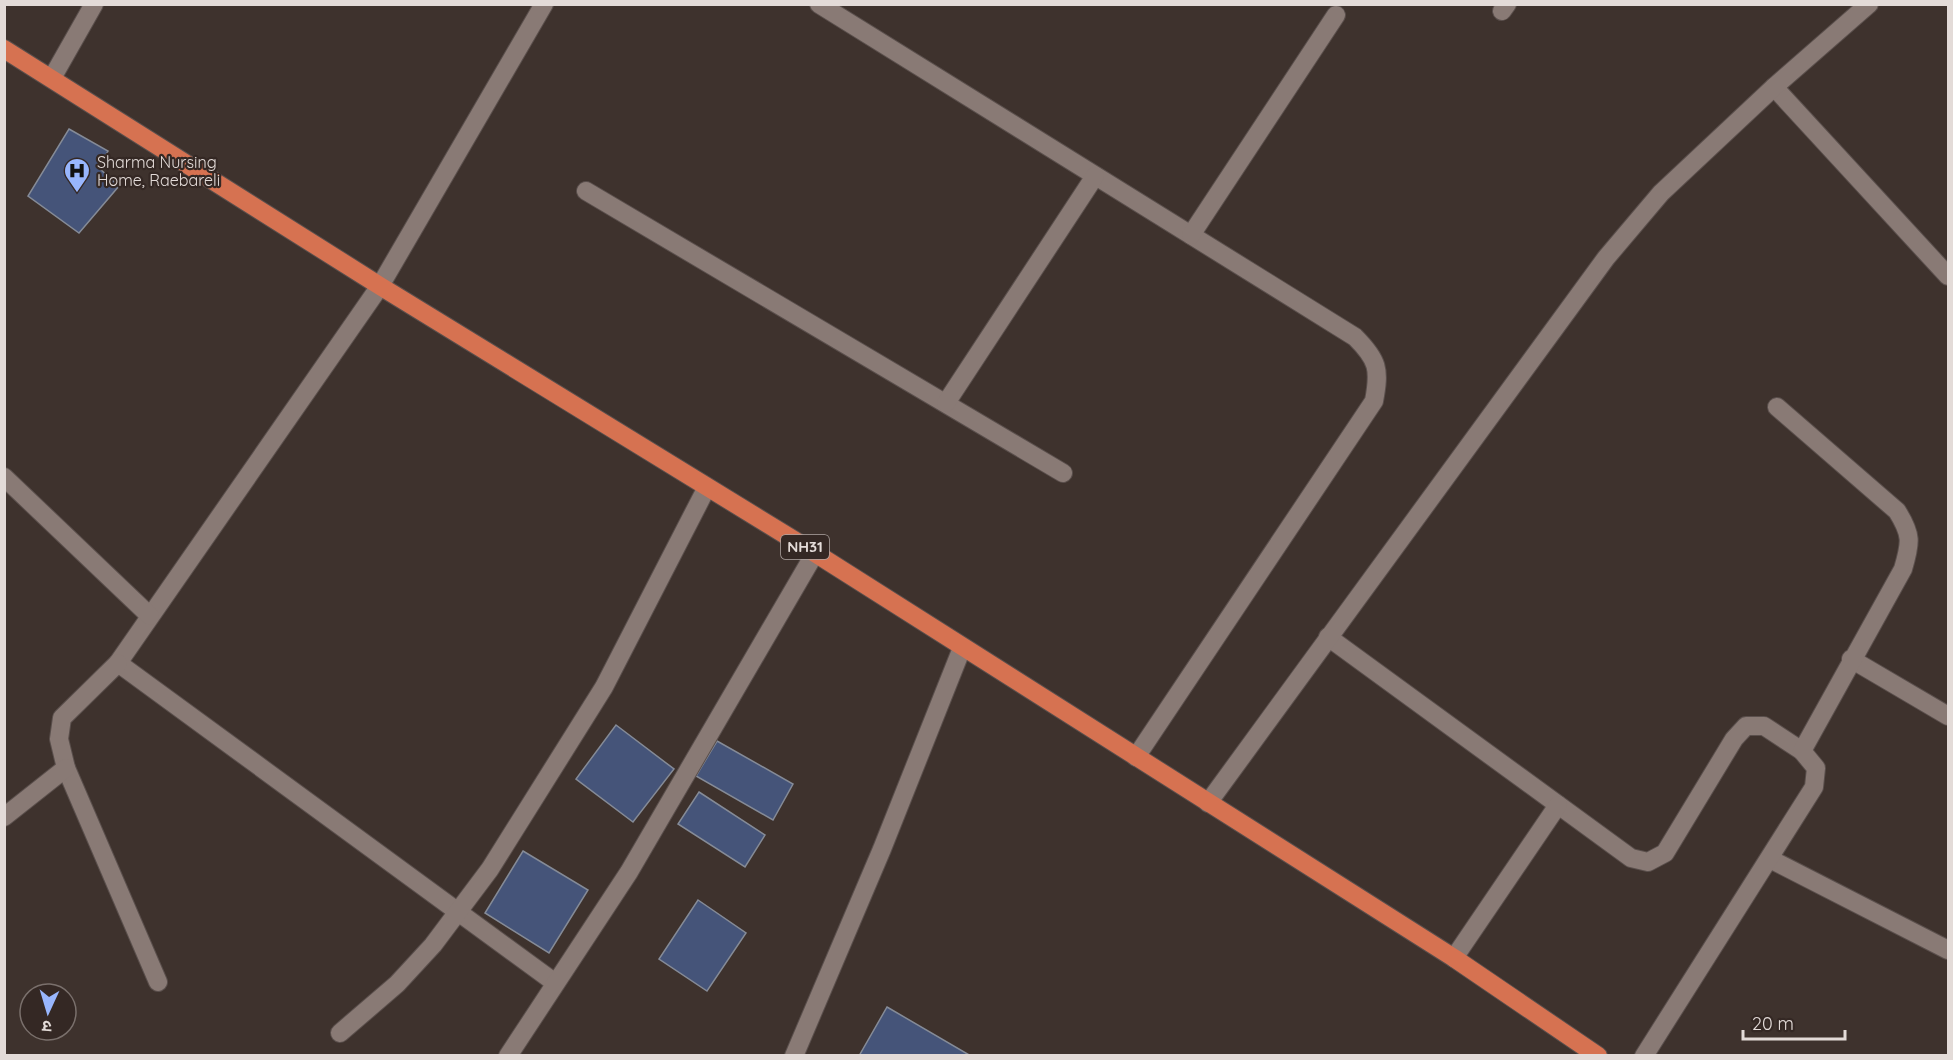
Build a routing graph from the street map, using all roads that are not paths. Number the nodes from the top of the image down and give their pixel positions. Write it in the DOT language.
graph roads {
  1 [pos="94,4"];
  2 [pos="544,4"];
  3 [pos="819,4"];
  4 [pos="1869,4"];
  5 [pos="1336,15"];
  6 [pos="4,49"];
  7 [pos="52,78"];
  8 [pos="1774,87"];
  9 [pos="1095,176"];
  10 [pos="586,191"];
  11 [pos="1191,235"];
  12 [pos="1948,276"];
  13 [pos="380,286"];
  14 [pos="946,404"];
  15 [pos="1777,407"];
  16 [pos="1064,473"];
  17 [pos="4,477"];
  18 [pos="706,489"];
  19 [pos="815,553"];
  20 [pos="150,616"];
  21 [pos="1328,637"];
  22 [pos="962,648"];
  23 [pos="1851,659"];
  24 [pos="118,663"];
  25 [pos="1948,716"];
  26 [pos="1802,751"];
  27 [pos="1136,757"];
  28 [pos="66,768"];
  29 [pos="1208,803"];
  30 [pos="1558,805"];
  31 [pos="4,817"];
  32 [pos="1770,859"];
  33 [pos="458,912"];
  34 [pos="1948,950"];
  35 [pos="1454,958"];
  36 [pos="158,982"];
  37 [pos="554,982"];
  38 [pos="340,1032"];
  39 [pos="508,1056"];
  40 [pos="794,1056"];
  41 [pos="1598,1056"];
  42 [pos="1644,1056"];
  1 -- 7 [label="street"];
  2 -- 13 [label="street"];
  3 -- 9 [label="street"];
  4 -- 8 [label="street"];
  5 -- 11 [label="street"];
  6 -- 7 [label="highway, NH31"];
  7 -- 13 [label="highway, NH31"];
  8 -- 12 [label="street"];
  8 -- 21 [label="street"];
  9 -- 11 [label="street"];
  9 -- 14 [label="street"];
  10 -- 14 [label="street"];
  11 -- 27 [label="street"];
  13 -- 18 [label="highway, NH31"];
  13 -- 20 [label="street"];
  14 -- 16 [label="street"];
  15 -- 23 [label="street"];
  17 -- 20 [label="street"];
  18 -- 19 [label="highway, NH31"];
  18 -- 33 [label="street"];
  19 -- 22 [label="highway, NH31"];
  19 -- 37 [label="street"];
  20 -- 24 [label="street"];
  21 -- 29 [label="street"];
  21 -- 30 [label="street"];
  22 -- 27 [label="highway, NH31"];
  22 -- 40 [label="street"];
  23 -- 25 [label="street"];
  23 -- 26 [label="street"];
  24 -- 28 [label="street"];
  24 -- 33 [label="street"];
  26 -- 30 [label="street"];
  26 -- 32 [label="street"];
  27 -- 29 [label="highway, NH31"];
  28 -- 31 [label="street"];
  28 -- 36 [label="street"];
  29 -- 35 [label="highway, NH31"];
  30 -- 35 [label="street"];
  32 -- 34 [label="street"];
  32 -- 42 [label="street"];
  33 -- 37 [label="street"];
  33 -- 38 [label="street"];
  35 -- 41 [label="highway, NH31"];
  37 -- 39 [label="street"];
}
